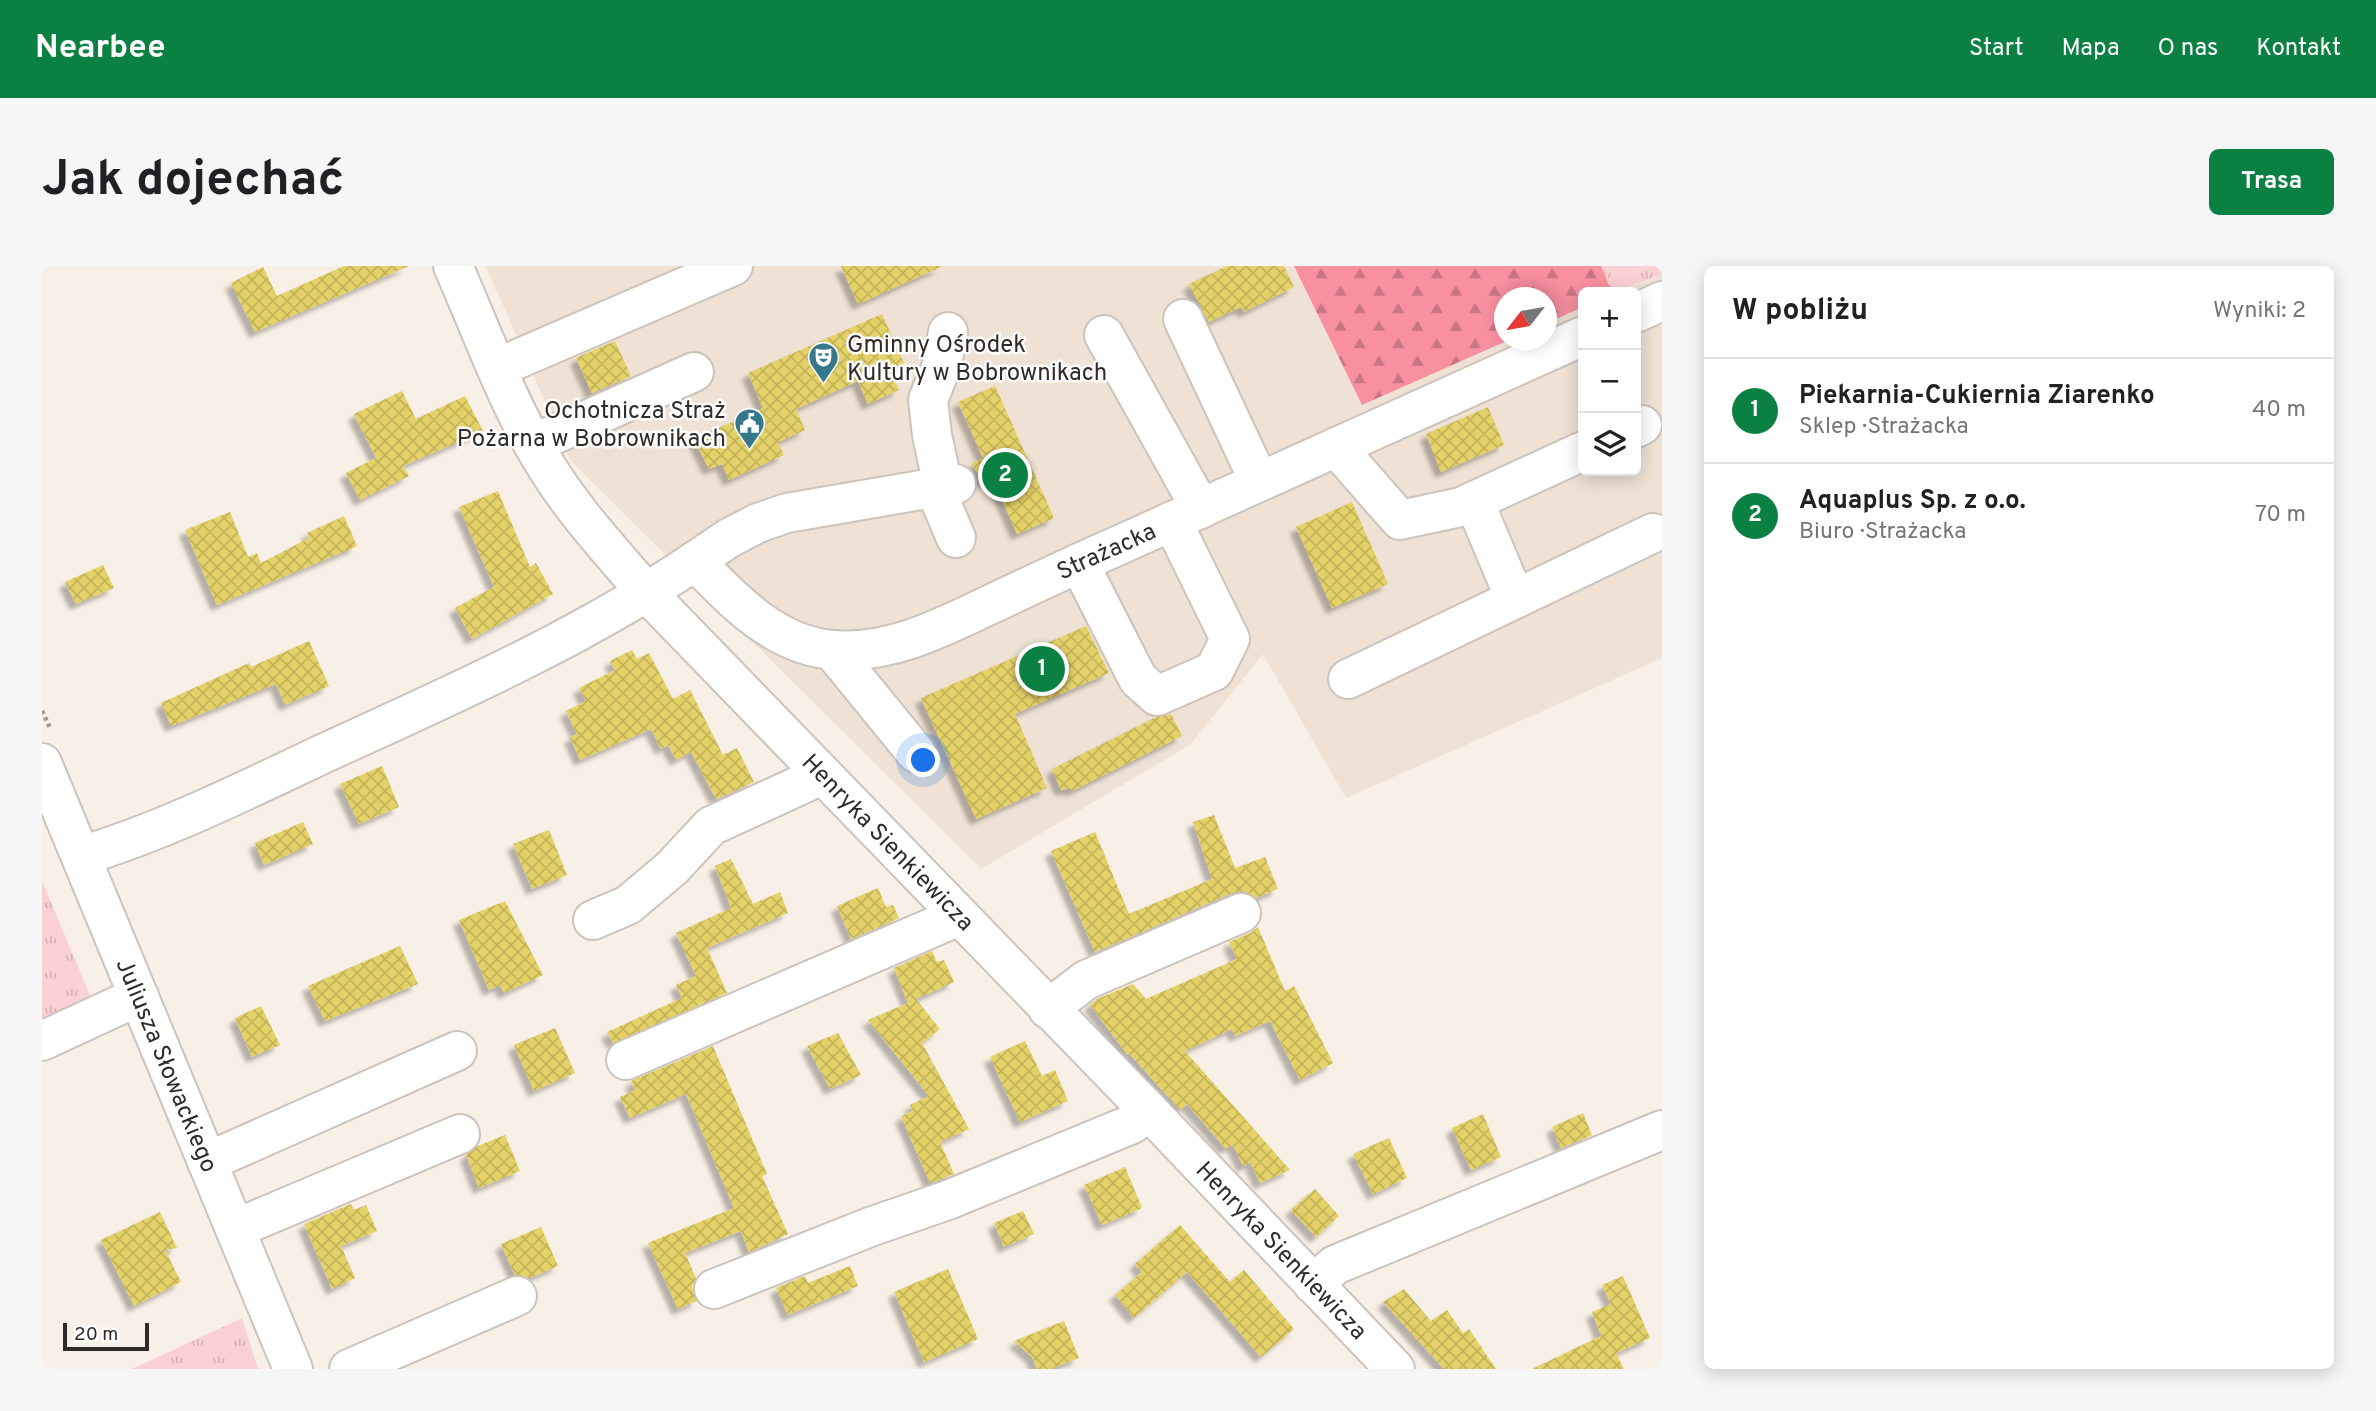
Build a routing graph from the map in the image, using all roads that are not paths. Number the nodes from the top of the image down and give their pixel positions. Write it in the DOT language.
graph roads {
  1 [pos="453,266"];
  2 [pos="733,266"];
  3 [pos="1183,319"];
  4 [pos="948,332"];
  5 [pos="1104,335"];
  6 [pos="1578,338"];
  7 [pos="498,368"];
  8 [pos="694,372"];
  9 [pos="534,444"];
  10 [pos="1336,447"];
  11 [pos="1578,454"];
  12 [pos="1259,481"];
  13 [pos="945,486"];
  14 [pos="1474,501"];
  15 [pos="1186,515"];
  16 [pos="1653,533"];
  17 [pos="956,538"];
  18 [pos="695,561"];
  19 [pos="1079,563"];
  20 [pos="645,592"];
  21 [pos="1515,599"];
  22 [pos="832,650"];
  23 [pos="1348,679"];
  24 [pos="916,752"];
  25 [pos="42,763"];
  26 [pos="822,775"];
  27 [pos="80,856"];
  28 [pos="1241,913"];
  29 [pos="959,916"];
  30 [pos="593,920"];
  31 [pos="139,996"];
  32 [pos="1048,1009"];
  33 [pos="42,1041"];
  34 [pos="457,1051"];
  35 [pos="626,1060"];
  36 [pos="1147,1109"];
  37 [pos="1662,1130"];
  38 [pos="460,1134"];
  39 [pos="207,1162"];
  40 [pos="235,1228"];
  41 [pos="1313,1284"];
  42 [pos="714,1289"];
  43 [pos="517,1296"];
  44 [pos="293,1369"];
  45 [pos="349,1369"];
  46 [pos="1395,1369"];
  1 -- 7 [label="street, Henryka Sienkiewicza"];
  2 -- 7 [label="street"];
  3 -- 12 [label="street"];
  4 -- 13 [label="street"];
  5 -- 15 [label="street"];
  6 -- 10 [label="street, Strażacka"];
  7 -- 9 [label="street, Henryka Sienkiewicza"];
  8 -- 9 [label="street"];
  9 -- 20 [label="street, Henryka Sienkiewicza"];
  10 -- 12 [label="street, Strażacka"];
  10 -- 14 [label="street"];
  11 -- 14 [label="street"];
  12 -- 15 [label="street, Strażacka"];
  13 -- 17 [label="street"];
  13 -- 18 [label="street"];
  14 -- 21 [label="street"];
  15 -- 19 [label="street, Strażacka"];
  15 -- 19 [label="street"];
  16 -- 21 [label="street"];
  18 -- 20 [label="street"];
  18 -- 22 [label="street, Strażacka"];
  19 -- 22 [label="street, Strażacka"];
  20 -- 26 [label="street, Henryka Sienkiewicza"];
  20 -- 27 [label="street"];
  21 -- 23 [label="street"];
  22 -- 24 [label="street"];
  25 -- 27 [label="street, Juliusza Słowackiego"];
  26 -- 29 [label="street, Henryka Sienkiewicza"];
  26 -- 30 [label="street"];
  27 -- 31 [label="street, Juliusza Słowackiego"];
  28 -- 32 [label="street"];
  29 -- 32 [label="street, Henryka Sienkiewicza"];
  29 -- 35 [label="street"];
  31 -- 33 [label="street"];
  31 -- 39 [label="street, Juliusza Słowackiego"];
  32 -- 36 [label="street, Henryka Sienkiewicza"];
  34 -- 39 [label="street"];
  36 -- 41 [label="street, Henryka Sienkiewicza"];
  36 -- 42 [label="street"];
  37 -- 41 [label="street"];
  38 -- 40 [label="street"];
  39 -- 40 [label="street, Juliusza Słowackiego"];
  40 -- 44 [label="street, Juliusza Słowackiego"];
  41 -- 46 [label="street, Henryka Sienkiewicza"];
  43 -- 45 [label="street"];
}
